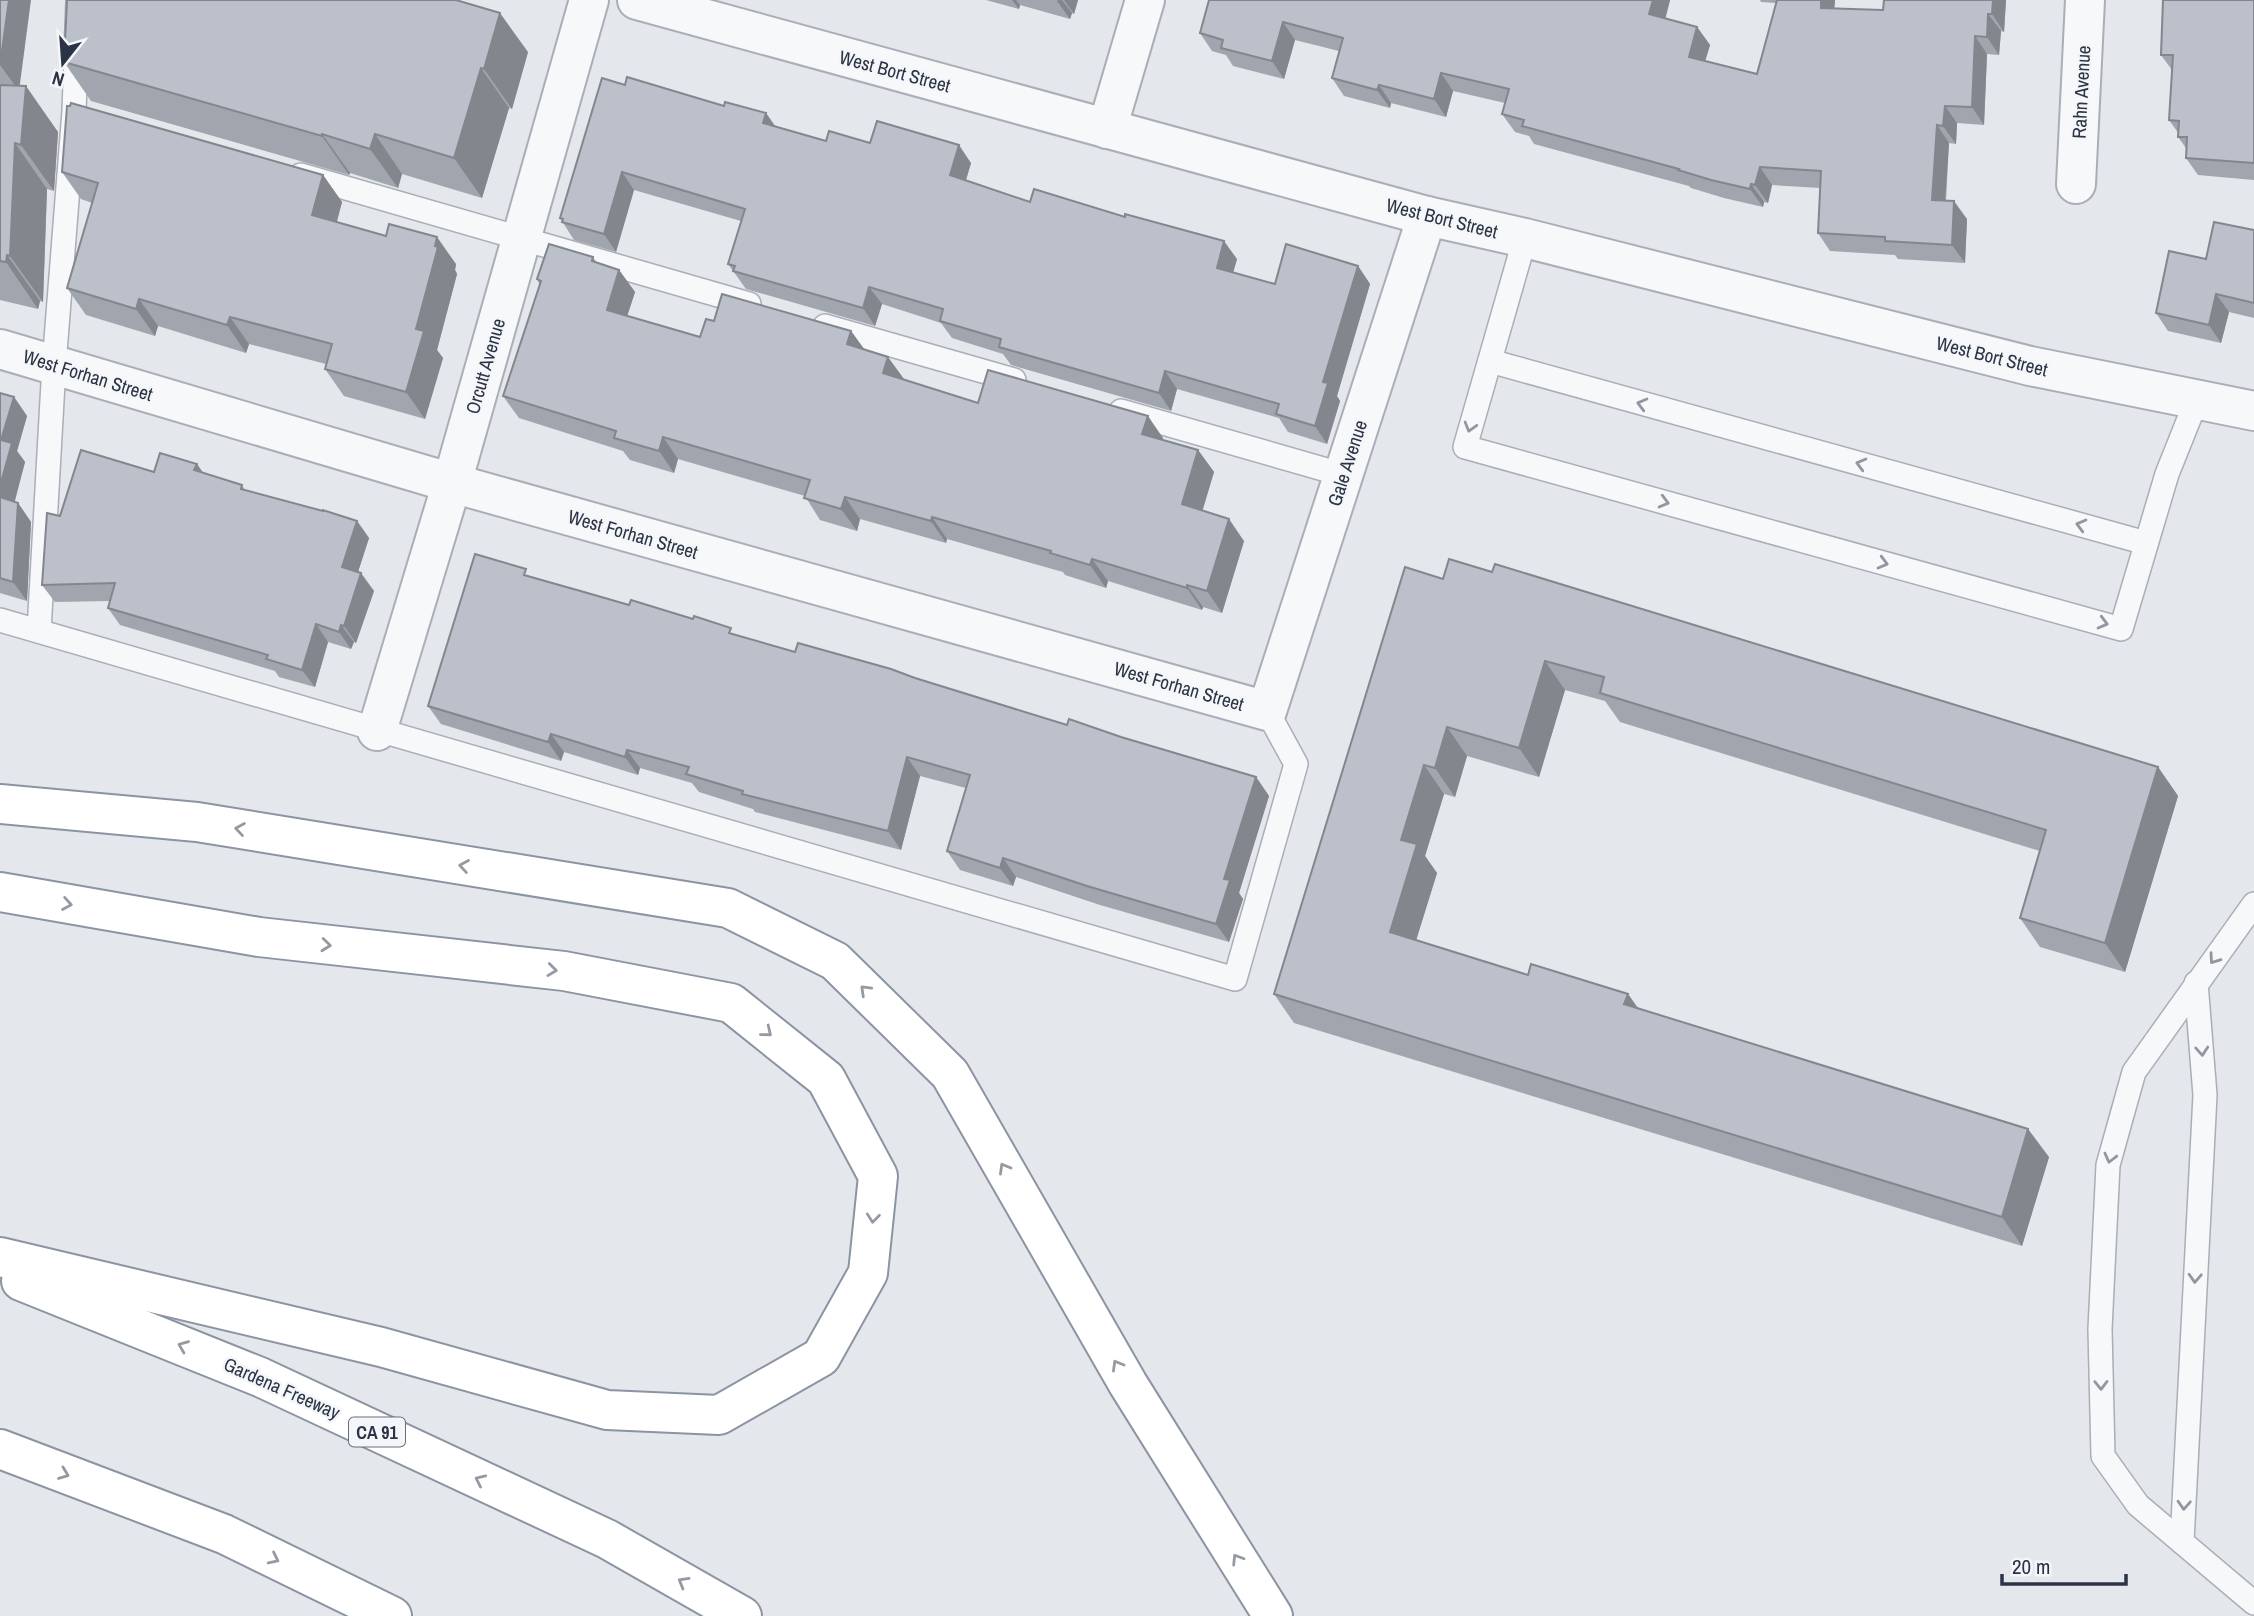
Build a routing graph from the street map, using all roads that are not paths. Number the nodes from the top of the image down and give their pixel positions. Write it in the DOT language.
graph roads {
  1 [pos="78,0"];
  2 [pos="589,0"];
  3 [pos="637,0"];
  4 [pos="1145,0"];
  5 [pos="2085,0"];
  6 [pos="74,111"];
  7 [pos="100,118"];
  8 [pos="1107,129"];
  9 [pos="285,171"];
  10 [pos="2076,184"];
  11 [pos="1427,216"];
  12 [pos="522,238"];
  13 [pos="1525,238"];
  14 [pos="774,311"];
  15 [pos="800,318"];
  16 [pos="0,349"];
  17 [pos="1490,361"];
  18 [pos="54,365"];
  19 [pos="1039,387"];
  20 [pos="2197,399"];
  21 [pos="1105,406"];
  22 [pos="2254,411"];
  23 [pos="1344,475"];
  24 [pos="452,484"];
  25 [pos="2146,543"];
  26 [pos="0,620"];
  27 [pos="39,631"];
  28 [pos="1267,711"];
  29 [pos="377,732"];
  30 [pos="0,804"];
  31 [pos="0,892"];
  32 [pos="2254,904"];
  33 [pos="2196,983"];
  34 [pos="0,1257"];
  35 [pos="0,1273"];
  36 [pos="0,1449"];
  37 [pos="2182,1542"];
  38 [pos="2254,1603"];
  39 [pos="392,1616"];
  40 [pos="742,1616"];
  41 [pos="1273,1616"];
  1 -- 6 [label="lane"];
  2 -- 12 [label="street, Orcutt Avenue"];
  3 -- 8 [label="street, West Bort Street"];
  4 -- 8 [label="street"];
  5 -- 10 [label="street, Rahn Avenue"];
  6 -- 7 [label="lane"];
  6 -- 18 [label="lane"];
  8 -- 11 [label="street, West Bort Street"];
  9 -- 12 [label="lane"];
  11 -- 13 [label="street, West Bort Street"];
  11 -- 23 [label="street, Gale Avenue"];
  12 -- 14 [label="lane"];
  12 -- 24 [label="street, Orcutt Avenue"];
  13 -- 17 [label="lane"];
  13 -- 20 [label="street, West Bort Street"];
  15 -- 19 [label="lane"];
  16 -- 18 [label="street, West Forhan Street"];
  25 -- 17 [label="lane, one-way"];
  17 -- 25 [label="lane, one-way"];
  18 -- 24 [label="street, West Forhan Street"];
  18 -- 27 [label="lane"];
  20 -- 22 [label="street, West Bort Street"];
  20 -- 25 [label="lane"];
  21 -- 23 [label="lane"];
  23 -- 28 [label="street, Gale Avenue"];
  24 -- 28 [label="street, West Forhan Street"];
  24 -- 29 [label="street, Orcutt Avenue"];
  26 -- 27 [label="lane"];
  27 -- 29 [label="lane"];
  28 -- 29 [label="lane"];
  41 -- 30 [label="highway, one-way"];
  31 -- 34 [label="highway, one-way"];
  32 -- 33 [label="lane, one-way"];
  33 -- 37 [label="lane, one-way"];
  33 -- 37 [label="lane, one-way"];
  40 -- 35 [label="highway, Gardena Freeway / CA 91, one-way"];
  36 -- 39 [label="highway, one-way"];
  37 -- 38 [label="lane"];
}
